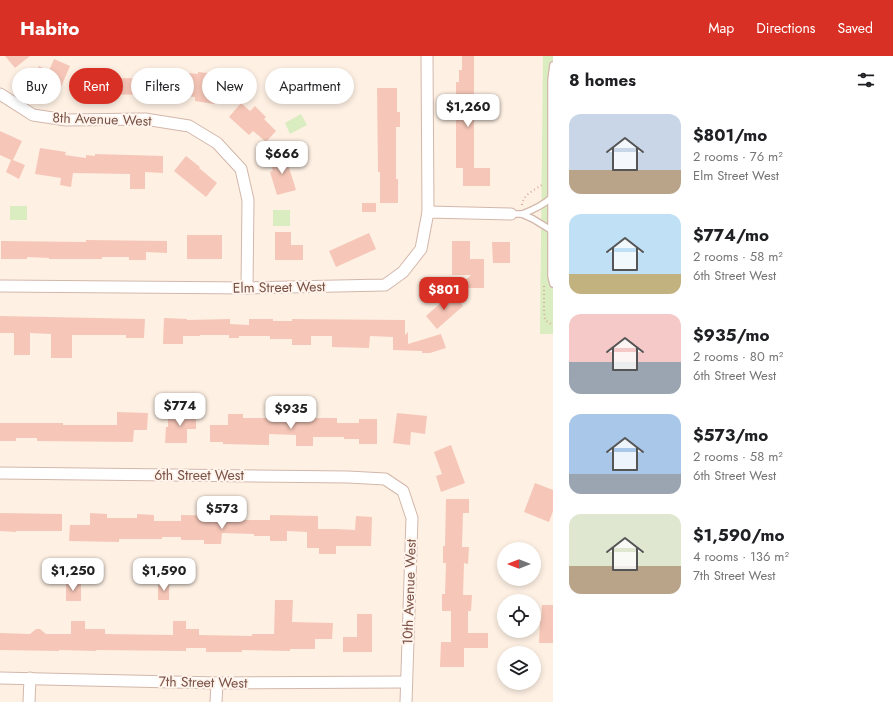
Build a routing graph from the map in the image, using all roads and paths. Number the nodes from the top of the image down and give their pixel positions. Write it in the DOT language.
graph roads {
  1 [pos="427,56"];
  2 [pos="553,65"];
  3 [pos="0,94"];
  4 [pos="551,184"];
  5 [pos="551,198"];
  6 [pos="428,212"];
  7 [pos="516,214"];
  8 [pos="551,230"];
  9 [pos="544,281"];
  10 [pos="553,284"];
  11 [pos="0,286"];
  12 [pos="247,288"];
  13 [pos="553,324"];
  14 [pos="0,473"];
  15 [pos="396,486"];
  16 [pos="0,678"];
  17 [pos="30,678"];
  18 [pos="406,682"];
  19 [pos="217,683"];
  20 [pos="29,702"];
  21 [pos="216,702"];
  22 [pos="406,702"];
  1 -- 6 [label="street, Elm Street West"];
  2 -- 4 [label="lane"];
  3 -- 12 [label="street, 8th Avenue West"];
  4 -- 5 [label="lane"];
  4 -- 7 [label="path"];
  5 -- 7 [label="lane"];
  5 -- 8 [label="lane"];
  6 -- 7 [label="street"];
  6 -- 12 [label="street, Elm Street West"];
  7 -- 8 [label="lane"];
  8 -- 10 [label="lane"];
  9 -- 13 [label="path"];
  11 -- 12 [label="street, Elm Street West"];
  14 -- 15 [label="street, 6th Street West"];
  15 -- 18 [label="street, 10th Avenue West"];
  16 -- 17 [label="street, 7th Street West"];
  17 -- 19 [label="street, 7th Street West"];
  17 -- 20 [label="street"];
  18 -- 19 [label="street, 7th Street West"];
  18 -- 22 [label="street, 10th Avenue West"];
  19 -- 21 [label="street"];
}
